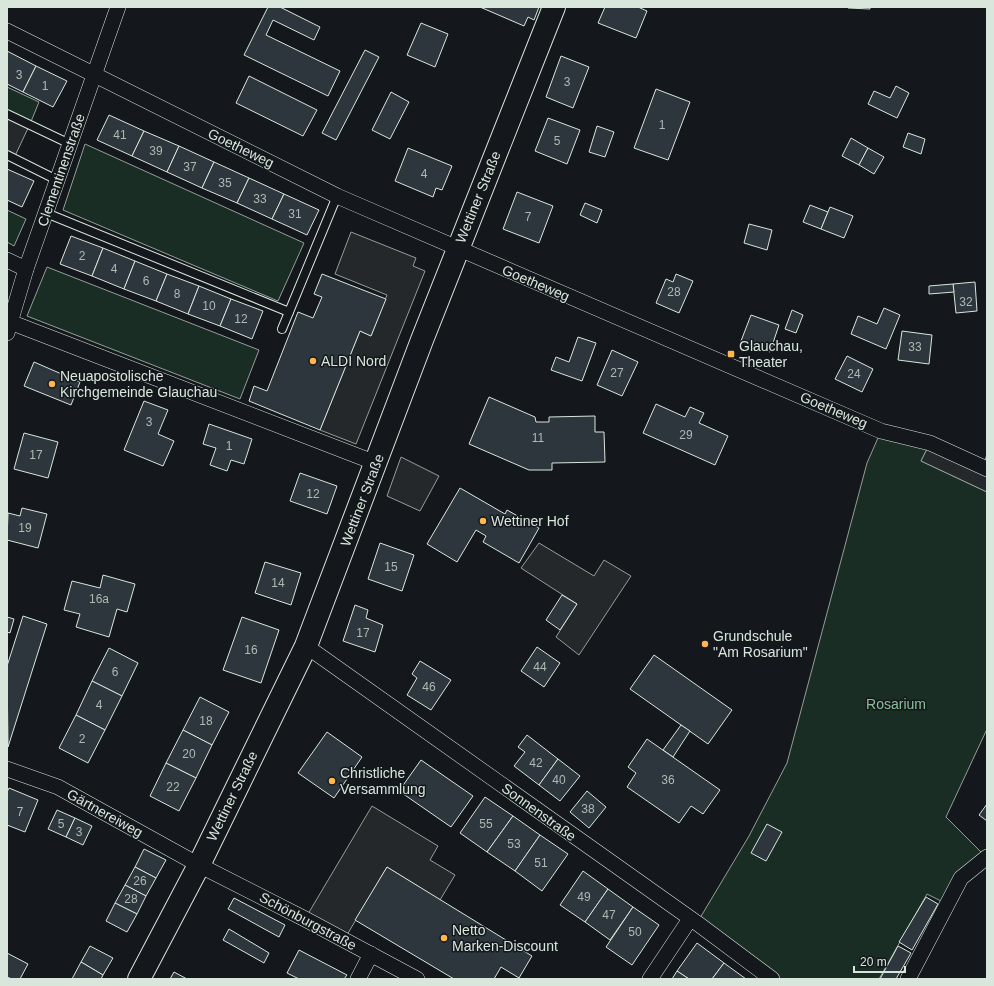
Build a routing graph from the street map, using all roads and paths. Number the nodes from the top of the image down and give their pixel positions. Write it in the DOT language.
graph roads {
  1 [pos="118,7"];
  2 [pos="554,7"];
  3 [pos="7,31"];
  4 [pos="94,75"];
  5 [pos="7,114"];
  6 [pos="70,144"];
  7 [pos="7,155"];
  8 [pos="57,180"];
  9 [pos="337,196"];
  10 [pos="46,213"];
  11 [pos="458,249"];
  12 [pos="7,260"];
  13 [pos="26,268"];
  14 [pos="289,312"];
  15 [pos="9,327"];
  16 [pos="282,329"];
  17 [pos="376,462"];
  18 [pos="987,469"];
  19 [pos="306,646"];
  20 [pos="7,769"];
  21 [pos="987,856"];
  22 [pos="198,865"];
  23 [pos="690,919"];
  24 [pos="371,954"];
  25 [pos="139,979"];
  26 [pos="358,979"];
  27 [pos="416,979"];
  28 [pos="650,979"];
  29 [pos="772,979"];
  30 [pos="908,979"];
  1 -- 4 [label="street, Clementinenstraße"];
  2 -- 11 [label="street, Wettiner Straße"];
  3 -- 4 [label="street, Goetheweg"];
  4 -- 6 [label="street, Clementinenstraße"];
  4 -- 9 [label="street, Goetheweg"];
  5 -- 6 [label="lane"];
  6 -- 8 [label="street, Clementinenstraße"];
  7 -- 8 [label="lane"];
  8 -- 10 [label="street, Clementinenstraße"];
  9 -- 11 [label="street, Goetheweg"];
  9 -- 14 [label="lane"];
  10 -- 13 [label="street, Clementinenstraße"];
  10 -- 14 [label="lane"];
  11 -- 17 [label="street, Wettiner Straße"];
  11 -- 18 [label="street, Goetheweg"];
  12 -- 13 [label="street"];
  13 -- 15 [label="street, Clementinenstraße"];
  14 -- 16 [label="lane"];
  15 -- 17 [label="street"];
  17 -- 19 [label="street, Wettiner Straße"];
  19 -- 22 [label="street, Wettiner Straße"];
  19 -- 23 [label="street, Sonnenstraße"];
  20 -- 22 [label="street, Gärtnereiweg"];
  21 -- 30 [label="street"];
  22 -- 24 [label="street, Schönburgstraße"];
  22 -- 25 [label="street, Wettiner Straße"];
  23 -- 28 [label="street"];
  23 -- 29 [label="street, Sonnenstraße"];
  24 -- 26 [label="street"];
  24 -- 27 [label="street, Schönburgstraße"];
}
